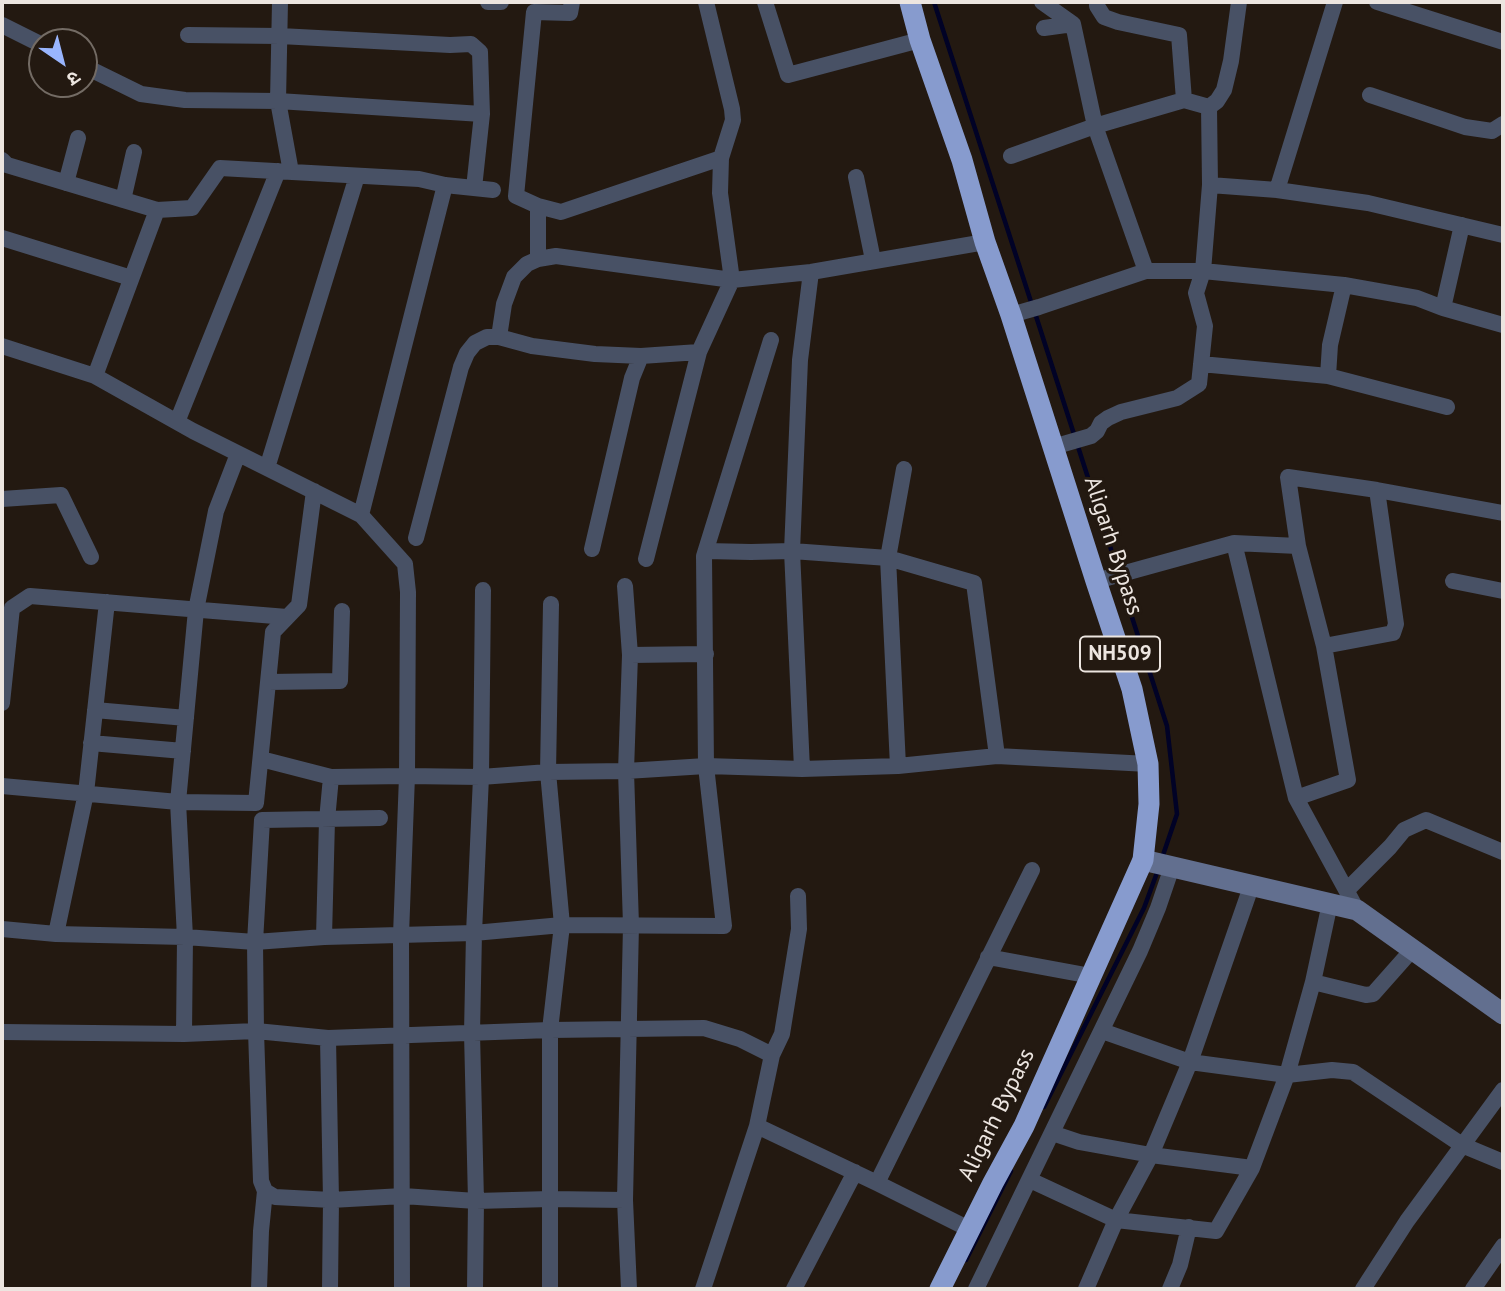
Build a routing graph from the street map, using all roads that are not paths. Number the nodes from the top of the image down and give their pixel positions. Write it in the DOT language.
graph roads {
  1 [pos="280,2"];
  2 [pos="488,2"];
  3 [pos="501,2"];
  4 [pos="572,2"];
  5 [pos="706,2"];
  6 [pos="765,2"];
  7 [pos="910,2"];
  8 [pos="1042,2"];
  9 [pos="1097,2"];
  10 [pos="1239,2"];
  11 [pos="1335,2"];
  12 [pos="1377,2"];
  13 [pos="2,24"];
  14 [pos="1073,24"];
  15 [pos="1044,28"];
  16 [pos="188,35"];
  17 [pos="280,36"];
  18 [pos="28,38"];
  19 [pos="920,40"];
  20 [pos="1503,42"];
  21 [pos="98,72"];
  22 [pos="1370,94"];
  23 [pos="1184,100"];
  24 [pos="278,101"];
  25 [pos="1209,107"];
  26 [pos="482,114"];
  27 [pos="1503,124"];
  28 [pos="1095,126"];
  29 [pos="78,138"];
  30 [pos="134,152"];
  31 [pos="1011,156"];
  32 [pos="721,158"];
  33 [pos="2,160"];
  34 [pos="285,172"];
  35 [pos="357,176"];
  36 [pos="856,177"];
  37 [pos="66,183"];
  38 [pos="445,185"];
  39 [pos="1210,185"];
  40 [pos="474,188"];
  41 [pos="493,190"];
  42 [pos="1277,190"];
  43 [pos="123,200"];
  44 [pos="538,206"];
  45 [pos="156,210"];
  46 [pos="1462,225"];
  47 [pos="1503,235"];
  48 [pos="2,238"];
  49 [pos="985,242"];
  50 [pos="538,259"];
  51 [pos="873,260"];
  52 [pos="1146,271"];
  53 [pos="1203,271"];
  54 [pos="810,272"];
  55 [pos="131,278"];
  56 [pos="732,280"];
  57 [pos="1344,285"];
  58 [pos="1443,308"];
  59 [pos="1017,313"];
  60 [pos="1503,325"];
  61 [pos="499,337"];
  62 [pos="771,340"];
  63 [pos="2,346"];
  64 [pos="699,352"];
  65 [pos="641,356"];
  66 [pos="1201,364"];
  67 [pos="95,376"];
  68 [pos="1328,376"];
  69 [pos="1447,407"];
  70 [pos="177,422"];
  71 [pos="1056,446"];
  72 [pos="238,453"];
  73 [pos="267,468"];
  74 [pos="904,469"];
  75 [pos="1377,490"];
  76 [pos="314,491"];
  77 [pos="2,499"];
  78 [pos="1503,513"];
  79 [pos="361,515"];
  80 [pos="416,538"];
  81 [pos="1234,543"];
  82 [pos="1298,546"];
  83 [pos="592,549"];
  84 [pos="706,551"];
  85 [pos="792,551"];
  86 [pos="91,557"];
  87 [pos="888,558"];
  88 [pos="646,559"];
  89 [pos="1101,580"];
  90 [pos="1454,580"];
  91 [pos="625,586"];
  92 [pos="483,590"];
  93 [pos="1503,591"];
  94 [pos="107,602"];
  95 [pos="551,604"];
  96 [pos="196,610"];
  97 [pos="342,611"];
  98 [pos="267,615"];
  99 [pos="287,617"];
  100 [pos="273,632"];
  101 [pos="1324,646"];
  102 [pos="706,654"];
  103 [pos="630,655"];
  104 [pos="268,682"];
  105 [pos="2,703"];
  106 [pos="95,710"];
  107 [pos="186,718"];
  108 [pos="91,743"];
  109 [pos="183,751"];
  110 [pos="997,756"];
  111 [pos="261,759"];
  112 [pos="1148,764"];
  113 [pos="706,766"];
  114 [pos="898,766"];
  115 [pos="802,769"];
  116 [pos="626,771"];
  117 [pos="548,772"];
  118 [pos="407,776"];
  119 [pos="331,777"];
  120 [pos="481,777"];
  121 [pos="2,786"];
  122 [pos="86,793"];
  123 [pos="1296,798"];
  124 [pos="178,802"];
  125 [pos="256,803"];
  126 [pos="380,818"];
  127 [pos="262,820"];
  128 [pos="327,820"];
  129 [pos="1503,852"];
  130 [pos="1158,864"];
  131 [pos="1032,870"];
  132 [pos="1252,884"];
  133 [pos="1347,890"];
  134 [pos="798,896"];
  135 [pos="1330,903"];
  136 [pos="1357,910"];
  137 [pos="562,925"];
  138 [pos="631,925"];
  139 [pos="2,929"];
  140 [pos="474,933"];
  141 [pos="56,934"];
  142 [pos="401,935"];
  143 [pos="185,937"];
  144 [pos="324,937"];
  145 [pos="255,942"];
  146 [pos="1412,950"];
  147 [pos="988,957"];
  148 [pos="1091,976"];
  149 [pos="1313,982"];
  150 [pos="1503,1014"];
  151 [pos="627,1029"];
  152 [pos="550,1030"];
  153 [pos="256,1031"];
  154 [pos="1102,1031"];
  155 [pos="2,1032"];
  156 [pos="472,1033"];
  157 [pos="184,1034"];
  158 [pos="400,1036"];
  159 [pos="328,1038"];
  160 [pos="772,1055"];
  161 [pos="1190,1062"];
  162 [pos="1287,1075"];
  163 [pos="1503,1090"];
  164 [pos="757,1126"];
  165 [pos="1052,1133"];
  166 [pos="1462,1145"];
  167 [pos="1151,1155"];
  168 [pos="1503,1162"];
  169 [pos="1252,1168"];
  170 [pos="855,1172"];
  171 [pos="1030,1180"];
  172 [pos="877,1183"];
  173 [pos="265,1191"];
  174 [pos="402,1196"];
  175 [pos="550,1199"];
  176 [pos="331,1200"];
  177 [pos="625,1200"];
  178 [pos="476,1201"];
  179 [pos="1116,1220"];
  180 [pos="1189,1227"];
  181 [pos="971,1230"];
  182 [pos="1503,1246"];
  183 [pos="259,1289"];
  184 [pos="330,1289"];
  185 [pos="402,1289"];
  186 [pos="475,1289"];
  187 [pos="550,1289"];
  188 [pos="629,1289"];
  189 [pos="703,1289"];
  190 [pos="794,1289"];
  191 [pos="940,1289"];
  192 [pos="976,1289"];
  193 [pos="1086,1289"];
  194 [pos="1170,1289"];
  195 [pos="1363,1289"];
  196 [pos="1473,1289"];
  1 -- 17 [label="street"];
  2 -- 3 [label="street"];
  4 -- 44 [label="street"];
  5 -- 32 [label="street"];
  6 -- 19 [label="street"];
  7 -- 19 [label="highway, Aligarh Bypass / NH509"];
  8 -- 14 [label="street"];
  9 -- 23 [label="street"];
  10 -- 25 [label="street"];
  11 -- 42 [label="street"];
  12 -- 20 [label="street"];
  13 -- 18 [label="street"];
  14 -- 15 [label="street"];
  14 -- 28 [label="street"];
  16 -- 17 [label="street"];
  17 -- 24 [label="street"];
  17 -- 26 [label="street"];
  19 -- 49 [label="highway, Aligarh Bypass / NH509"];
  21 -- 24 [label="street"];
  22 -- 27 [label="street"];
  23 -- 25 [label="street"];
  23 -- 28 [label="street"];
  24 -- 26 [label="street"];
  24 -- 34 [label="street"];
  25 -- 39 [label="street"];
  26 -- 40 [label="street"];
  28 -- 31 [label="street"];
  28 -- 52 [label="street"];
  29 -- 37 [label="street"];
  30 -- 43 [label="street"];
  32 -- 44 [label="street"];
  32 -- 56 [label="street"];
  33 -- 37 [label="street"];
  34 -- 35 [label="street"];
  34 -- 45 [label="street"];
  34 -- 70 [label="street"];
  35 -- 38 [label="street"];
  35 -- 73 [label="street"];
  36 -- 51 [label="street"];
  37 -- 43 [label="street"];
  38 -- 40 [label="street"];
  38 -- 79 [label="street"];
  39 -- 42 [label="street"];
  39 -- 53 [label="street"];
  40 -- 41 [label="street"];
  42 -- 46 [label="street"];
  43 -- 45 [label="street"];
  44 -- 50 [label="street"];
  45 -- 55 [label="street"];
  46 -- 47 [label="street"];
  46 -- 58 [label="street"];
  48 -- 55 [label="street"];
  49 -- 51 [label="street"];
  49 -- 59 [label="highway, Aligarh Bypass / NH509"];
  50 -- 56 [label="street"];
  50 -- 61 [label="street"];
  51 -- 54 [label="street"];
  52 -- 53 [label="street"];
  52 -- 59 [label="street"];
  53 -- 57 [label="street"];
  53 -- 66 [label="street"];
  54 -- 56 [label="street"];
  54 -- 85 [label="street"];
  55 -- 67 [label="street"];
  56 -- 64 [label="street"];
  57 -- 58 [label="street"];
  57 -- 68 [label="street"];
  58 -- 60 [label="street"];
  59 -- 71 [label="highway, Aligarh Bypass / NH509"];
  61 -- 65 [label="street"];
  61 -- 80 [label="street"];
  62 -- 84 [label="street"];
  63 -- 67 [label="street"];
  64 -- 65 [label="street"];
  64 -- 88 [label="street"];
  65 -- 83 [label="street"];
  66 -- 68 [label="street"];
  66 -- 71 [label="street"];
  67 -- 70 [label="street"];
  68 -- 69 [label="street"];
  70 -- 72 [label="street"];
  71 -- 89 [label="highway, Aligarh Bypass / NH509"];
  72 -- 73 [label="street"];
  72 -- 96 [label="street"];
  73 -- 76 [label="street"];
  74 -- 87 [label="street"];
  75 -- 78 [label="street"];
  75 -- 82 [label="street"];
  75 -- 101 [label="street"];
  76 -- 79 [label="street"];
  76 -- 99 [label="street"];
  77 -- 86 [label="street"];
  79 -- 118 [label="street"];
  81 -- 82 [label="street"];
  81 -- 89 [label="street"];
  81 -- 123 [label="street"];
  82 -- 101 [label="street"];
  84 -- 85 [label="street"];
  84 -- 102 [label="street"];
  85 -- 87 [label="street"];
  85 -- 115 [label="street"];
  87 -- 110 [label="street"];
  87 -- 114 [label="street"];
  89 -- 112 [label="highway, Aligarh Bypass / NH509"];
  90 -- 93 [label="street"];
  91 -- 103 [label="street"];
  92 -- 120 [label="street"];
  94 -- 96 [label="street"];
  94 -- 105 [label="street"];
  94 -- 106 [label="street"];
  95 -- 117 [label="street"];
  96 -- 98 [label="street"];
  96 -- 107 [label="street"];
  97 -- 104 [label="street"];
  98 -- 99 [label="street"];
  98 -- 100 [label="street"];
  99 -- 100 [label="street"];
  100 -- 104 [label="street"];
  101 -- 123 [label="street"];
  102 -- 103 [label="street"];
  102 -- 113 [label="street"];
  103 -- 116 [label="street"];
  104 -- 111 [label="street"];
  106 -- 107 [label="street"];
  106 -- 108 [label="street"];
  107 -- 109 [label="street"];
  108 -- 109 [label="street"];
  108 -- 122 [label="street"];
  109 -- 124 [label="street"];
  110 -- 112 [label="street"];
  110 -- 114 [label="street"];
  111 -- 119 [label="street"];
  111 -- 125 [label="street"];
  112 -- 130 [label="highway, Aligarh Bypass / NH509"];
  113 -- 115 [label="street"];
  113 -- 116 [label="street"];
  113 -- 138 [label="street"];
  114 -- 115 [label="street"];
  116 -- 117 [label="street"];
  116 -- 138 [label="street"];
  117 -- 120 [label="street"];
  117 -- 137 [label="street"];
  118 -- 119 [label="street"];
  118 -- 120 [label="street"];
  118 -- 142 [label="street"];
  119 -- 128 [label="street"];
  120 -- 140 [label="street"];
  121 -- 122 [label="street"];
  122 -- 124 [label="street"];
  122 -- 141 [label="street"];
  123 -- 133 [label="street"];
  124 -- 125 [label="street"];
  124 -- 143 [label="street"];
  125 -- 127 [label="street"];
  126 -- 128 [label="street"];
  127 -- 128 [label="street"];
  127 -- 145 [label="street"];
  128 -- 144 [label="street"];
  129 -- 133 [label="street"];
  130 -- 132 [label="street"];
  130 -- 148 [label="highway, Aligarh Bypass / NH509"];
  130 -- 154 [label="street"];
  131 -- 147 [label="street"];
  132 -- 135 [label="street"];
  132 -- 161 [label="street"];
  133 -- 136 [label="street"];
  134 -- 160 [label="street"];
  135 -- 136 [label="street"];
  135 -- 149 [label="street"];
  136 -- 146 [label="street"];
  137 -- 138 [label="street"];
  137 -- 140 [label="street"];
  137 -- 152 [label="street"];
  138 -- 151 [label="street"];
  139 -- 141 [label="street"];
  140 -- 142 [label="street"];
  140 -- 156 [label="street"];
  141 -- 143 [label="street"];
  142 -- 144 [label="street"];
  142 -- 158 [label="street"];
  143 -- 145 [label="street"];
  143 -- 157 [label="street"];
  144 -- 145 [label="street"];
  145 -- 153 [label="street"];
  146 -- 149 [label="street"];
  146 -- 150 [label="street"];
  147 -- 148 [label="street"];
  147 -- 172 [label="street"];
  148 -- 181 [label="highway, Aligarh Bypass / NH509"];
  149 -- 162 [label="street"];
  151 -- 152 [label="street"];
  151 -- 160 [label="street"];
  151 -- 177 [label="street"];
  152 -- 156 [label="street"];
  152 -- 175 [label="street"];
  153 -- 157 [label="street"];
  153 -- 159 [label="street"];
  153 -- 173 [label="street"];
  154 -- 161 [label="street"];
  154 -- 165 [label="street"];
  155 -- 157 [label="street"];
  156 -- 158 [label="street"];
  156 -- 178 [label="street"];
  158 -- 159 [label="street"];
  158 -- 174 [label="street"];
  159 -- 176 [label="street"];
  160 -- 164 [label="street"];
  161 -- 162 [label="street"];
  161 -- 167 [label="street"];
  162 -- 166 [label="street"];
  162 -- 169 [label="street"];
  163 -- 166 [label="street"];
  164 -- 170 [label="street"];
  164 -- 189 [label="street"];
  165 -- 167 [label="street"];
  165 -- 171 [label="street"];
  166 -- 168 [label="street"];
  166 -- 195 [label="street"];
  167 -- 169 [label="street"];
  167 -- 179 [label="street"];
  169 -- 180 [label="street"];
  170 -- 172 [label="street"];
  170 -- 190 [label="street"];
  171 -- 179 [label="street"];
  171 -- 192 [label="street"];
  172 -- 181 [label="street"];
  173 -- 176 [label="street"];
  173 -- 183 [label="street"];
  174 -- 176 [label="street"];
  174 -- 178 [label="street"];
  174 -- 185 [label="street"];
  175 -- 177 [label="street"];
  175 -- 178 [label="street"];
  175 -- 187 [label="street"];
  176 -- 184 [label="street"];
  177 -- 188 [label="street"];
  178 -- 186 [label="street"];
  179 -- 180 [label="street"];
  179 -- 193 [label="street"];
  180 -- 194 [label="street"];
  181 -- 191 [label="highway, Aligarh Bypass / NH509"];
  182 -- 196 [label="street"];
}
